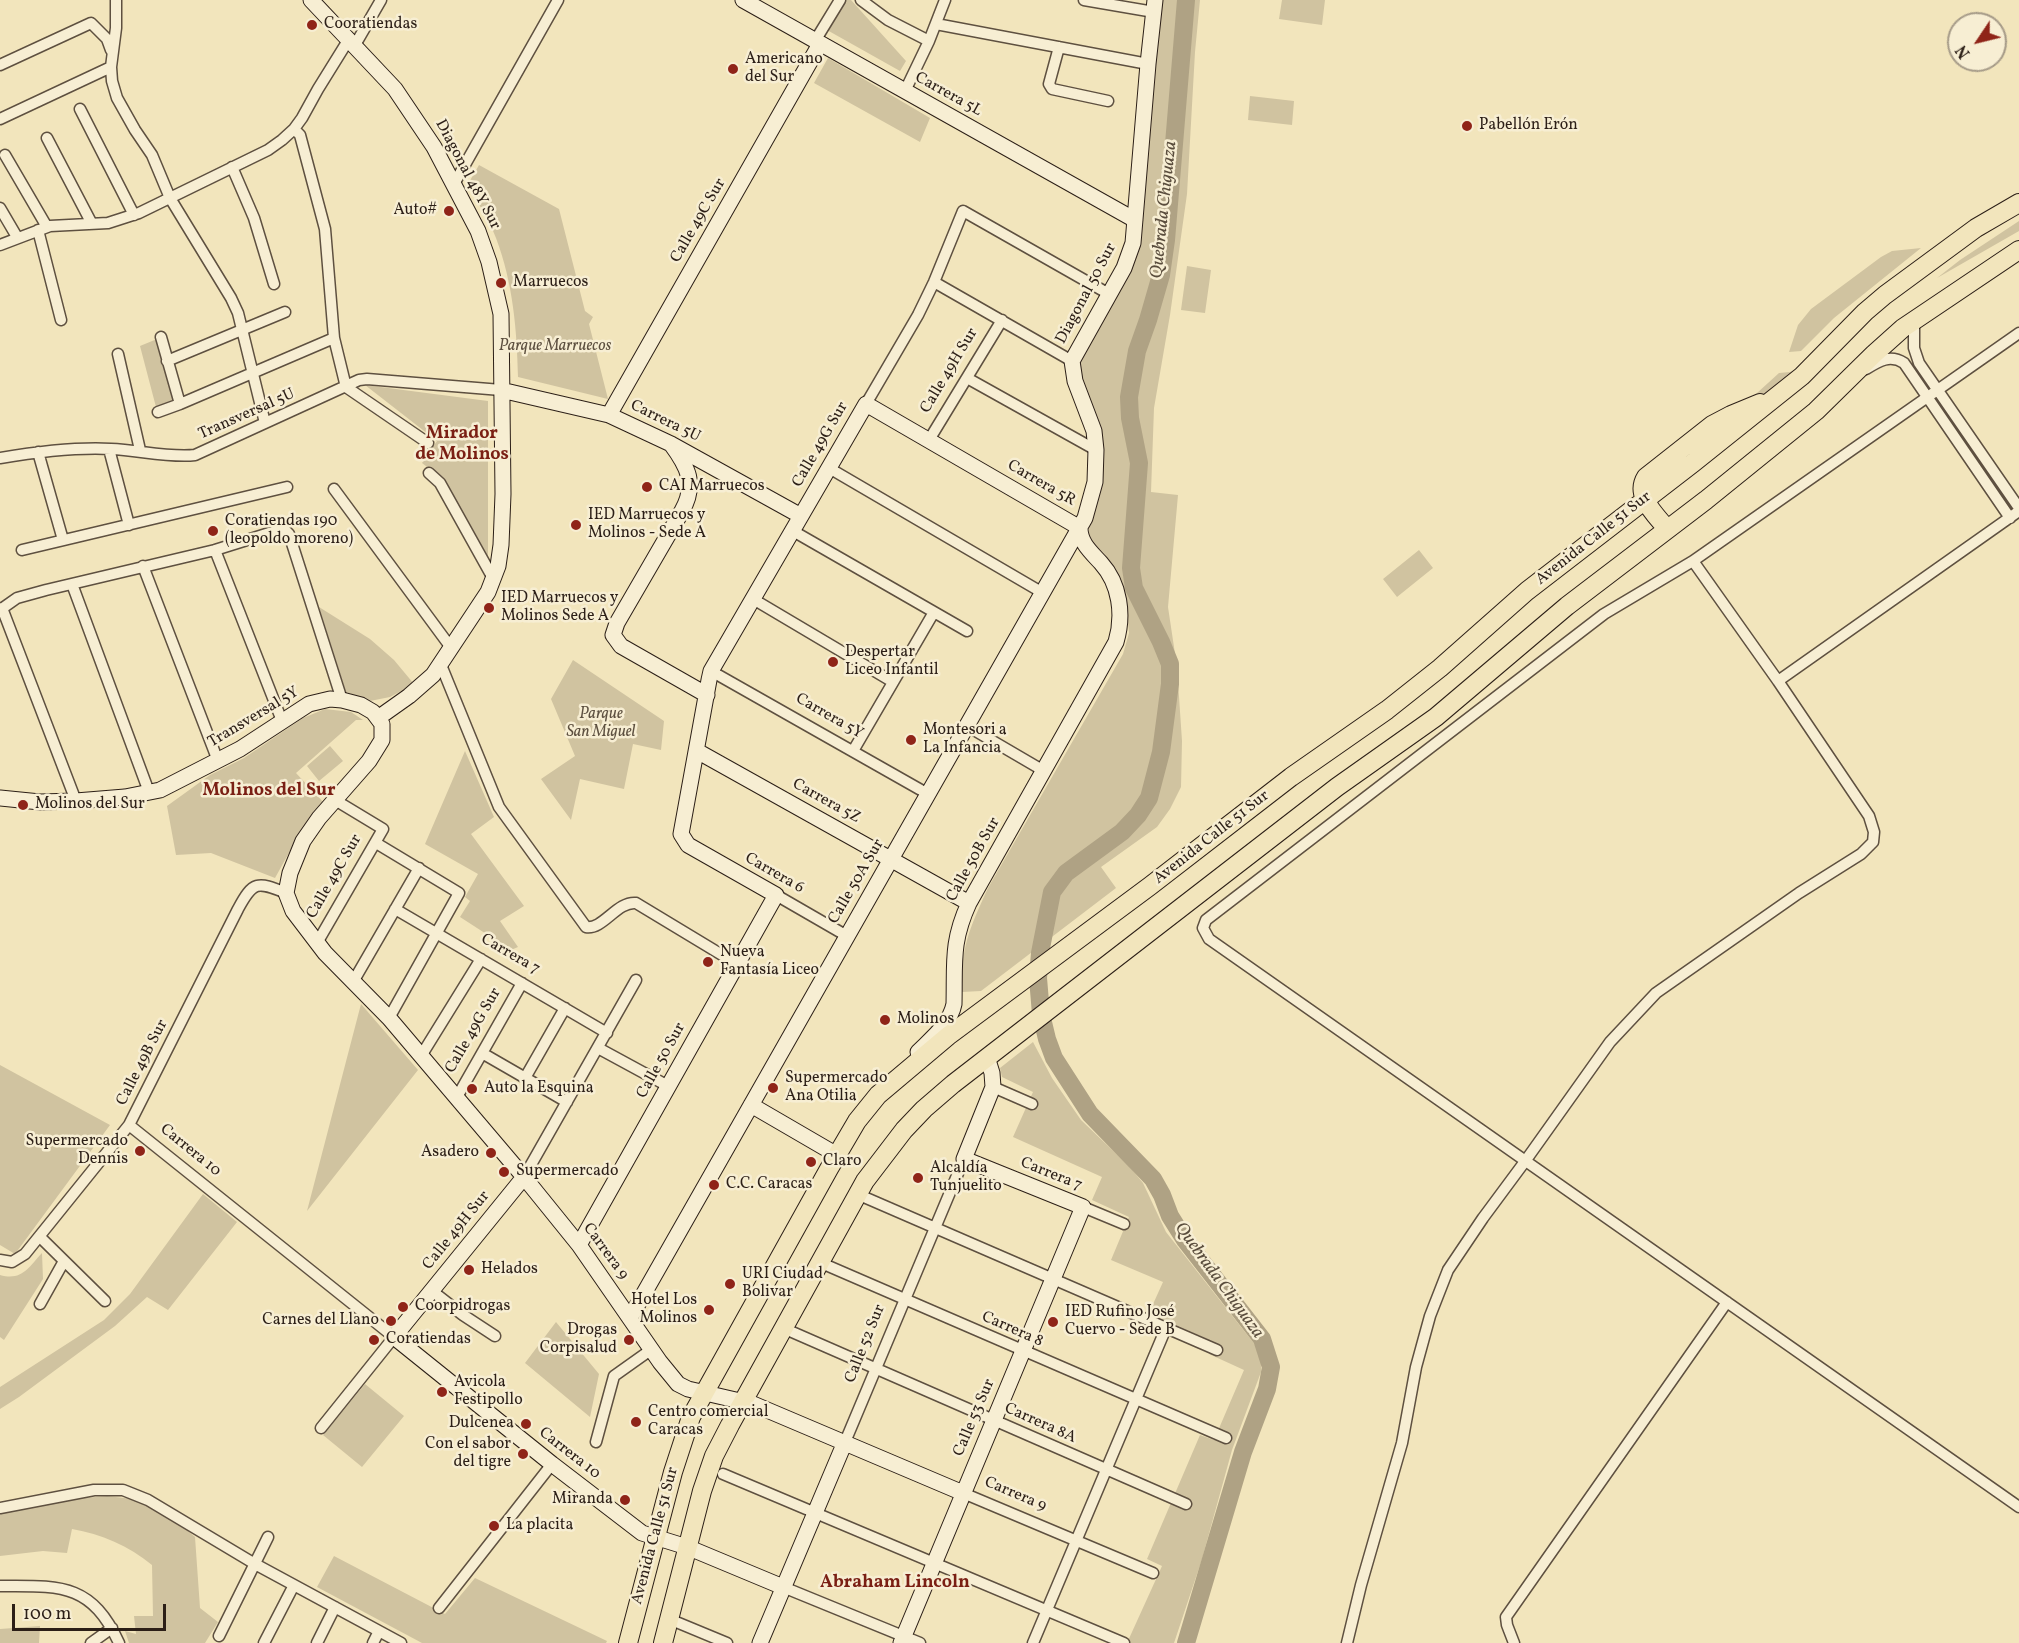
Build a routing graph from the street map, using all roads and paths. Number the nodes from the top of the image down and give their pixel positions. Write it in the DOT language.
graph roads {
  1 [pos="116,0"];
  2 [pos="311,0"];
  3 [pos="381,0"];
  4 [pos="558,0"];
  5 [pos="743,0"];
  6 [pos="840,0"];
  7 [pos="861,0"];
  8 [pos="945,0"];
  9 [pos="1084,0"];
  10 [pos="1154,6"];
  11 [pos="936,24"];
  12 [pos="929,41"];
  13 [pos="352,42"];
  14 [pos="817,43"];
  15 [pos="1059,47"];
  16 [pos="112,55"];
  17 [pos="1148,64"];
  18 [pos="0,65"];
  19 [pos="111,67"];
  20 [pos="904,91"];
  21 [pos="1108,101"];
  22 [pos="80,109"];
  23 [pos="0,118"];
  24 [pos="294,129"];
  25 [pos="47,138"];
  26 [pos="5,155"];
  27 [pos="232,167"];
  28 [pos="454,184"];
  29 [pos="170,198"];
  30 [pos="2019,203"];
  31 [pos="0,208"];
  32 [pos="134,215"];
  33 [pos="1136,220"];
  34 [pos="92,224"];
  35 [pos="43,228"];
  36 [pos="17,237"];
  37 [pos="0,245"];
  38 [pos="2019,250"];
  39 [pos="934,282"];
  40 [pos="274,284"];
  41 [pos="1109,294"];
  42 [pos="285,312"];
  43 [pos="61,320"];
  44 [pos="1002,320"];
  45 [pos="1914,320"];
  46 [pos="241,331"];
  47 [pos="2019,333"];
  48 [pos="161,337"];
  49 [pos="334,338"];
  50 [pos="118,354"];
  51 [pos="167,361"];
  52 [pos="1072,361"];
  53 [pos="252,374"];
  54 [pos="967,378"];
  55 [pos="1844,384"];
  56 [pos="346,387"];
  57 [pos="501,390"];
  58 [pos="1937,390"];
  59 [pos="1927,397"];
  60 [pos="180,404"];
  61 [pos="866,404"];
  62 [pos="158,412"];
  63 [pos="609,415"];
  64 [pos="265,423"];
  65 [pos="929,440"];
  66 [pos="428,443"];
  67 [pos="671,444"];
  68 [pos="109,448"];
  69 [pos="140,450"];
  70 [pos="1096,450"];
  71 [pos="38,452"];
  72 [pos="0,458"];
  73 [pos="829,468"];
  74 [pos="429,473"];
  75 [pos="287,487"];
  76 [pos="334,489"];
  77 [pos="1645,500"];
  78 [pos="2016,512"];
  79 [pos="801,516"];
  80 [pos="129,525"];
  81 [pos="1080,528"];
  82 [pos="1667,529"];
  83 [pos="793,531"];
  84 [pos="63,540"];
  85 [pos="215,549"];
  86 [pos="22,550"];
  87 [pos="1693,561"];
  88 [pos="143,566"];
  89 [pos="494,580"];
  90 [pos="72,584"];
  91 [pos="1043,592"];
  92 [pos="753,599"];
  93 [pos="1,609"];
  94 [pos="934,612"];
  95 [pos="967,631"];
  96 [pos="452,649"];
  97 [pos="1112,651"];
  98 [pos="441,665"];
  99 [pos="711,671"];
  100 [pos="1778,681"];
  101 [pos="893,682"];
  102 [pos="706,695"];
  103 [pos="342,700"];
  104 [pos="378,718"];
  105 [pos="282,721"];
  106 [pos="967,726"];
  107 [pos="697,751"];
  108 [pos="853,751"];
  109 [pos="218,761"];
  110 [pos="1044,771"];
  111 [pos="149,792"];
  112 [pos="928,794"];
  113 [pos="0,798"];
  114 [pos="335,800"];
  115 [pos="76,801"];
  116 [pos="684,840"];
  117 [pos="376,843"];
  118 [pos="891,859"];
  119 [pos="418,868"];
  120 [pos="286,893"];
  121 [pos="776,895"];
  122 [pos="969,903"];
  123 [pos="395,909"];
  124 [pos="436,933"];
  125 [pos="847,936"];
  126 [pos="317,943"];
  127 [pos="481,959"];
  128 [pos="737,964"];
  129 [pos="636,980"];
  130 [pos="353,982"];
  131 [pos="522,983"];
  132 [pos="565,1008"];
  133 [pos="388,1018"];
  134 [pos="606,1033"];
  135 [pos="598,1047"];
  136 [pos="482,1053"];
  137 [pos="421,1056"];
  138 [pos="987,1057"];
  139 [pos="525,1078"];
  140 [pos="668,1086"];
  141 [pos="887,1086"];
  142 [pos="993,1088"];
  143 [pos="457,1097"];
  144 [pos="567,1102"];
  145 [pos="1032,1104"];
  146 [pos="751,1105"];
  147 [pos="129,1125"];
  148 [pos="837,1155"];
  149 [pos="964,1159"];
  150 [pos="1526,1160"];
  151 [pos="524,1177"];
  152 [pos="857,1194"];
  153 [pos="1083,1208"];
  154 [pos="1124,1224"];
  155 [pos="934,1228"];
  156 [pos="40,1236"];
  157 [pos="579,1245"];
  158 [pos="0,1260"];
  159 [pos="64,1261"];
  160 [pos="819,1262"];
  161 [pos="1053,1279"];
  162 [pos="432,1291"];
  163 [pos="904,1299"];
  164 [pos="105,1300"];
  165 [pos="1727,1302"];
  166 [pos="40,1304"];
  167 [pos="630,1318"];
  168 [pos="783,1328"];
  169 [pos="1166,1328"];
  170 [pos="495,1336"];
  171 [pos="394,1337"];
  172 [pos="652,1349"];
  173 [pos="1217,1350"];
  174 [pos="1023,1351"];
  175 [pos="875,1368"];
  176 [pos="704,1392"];
  177 [pos="1136,1400"];
  178 [pos="743,1401"];
  179 [pos="994,1420"];
  180 [pos="321,1428"];
  181 [pos="1226,1438"];
  182 [pos="596,1442"];
  183 [pos="845,1442"];
  184 [pos="552,1464"];
  185 [pos="1107,1469"];
  186 [pos="723,1474"];
  187 [pos="963,1493"];
  188 [pos="1186,1503"];
  189 [pos="2019,1507"];
  190 [pos="0,1508"];
  191 [pos="815,1513"];
  192 [pos="268,1537"];
  193 [pos="655,1539"];
  194 [pos="1076,1541"];
  195 [pos="687,1547"];
  196 [pos="934,1563"];
  197 [pos="255,1564"];
  198 [pos="1153,1574"];
  199 [pos="294,1585"];
  200 [pos="0,1586"];
  201 [pos="783,1587"];
  202 [pos="335,1607"];
  203 [pos="439,1608"];
  204 [pos="1047,1611"];
  205 [pos="669,1619"];
  206 [pos="112,1628"];
  207 [pos="379,1631"];
  208 [pos="219,1636"];
  209 [pos="903,1640"];
  210 [pos="91,1643"];
  211 [pos="119,1643"];
  212 [pos="264,1643"];
  213 [pos="316,1643"];
  214 [pos="373,1643"];
  215 [pos="401,1643"];
  216 [pos="628,1643"];
  217 [pos="663,1643"];
  218 [pos="727,1643"];
  219 [pos="760,1643"];
  220 [pos="920,1643"];
  221 [pos="1033,1643"];
  222 [pos="1124,1643"];
  223 [pos="1347,1643"];
  224 [pos="1514,1643"];
  1 -- 16 [label="street"];
  2 -- 13 [label="street, Diagonal 48Y Sur"];
  3 -- 13 [label="street"];
  4 -- 28 [label="street"];
  5 -- 14 [label="street, Carrera 5L"];
  6 -- 14 [label="street, Calle 49C Sur"];
  7 -- 12 [label="street"];
  8 -- 11 [label="street"];
  9 -- 10 [label="street"];
  10 -- 17 [label="street, Diagonal 50 Sur"];
  11 -- 12 [label="street"];
  11 -- 15 [label="street"];
  12 -- 20 [label="street"];
  13 -- 24 [label="street"];
  13 -- 28 [label="street, Diagonal 48Y Sur"];
  14 -- 20 [label="street, Carrera 5L"];
  14 -- 63 [label="street, Calle 49C Sur"];
  15 -- 17 [label="street"];
  15 -- 21 [label="street"];
  16 -- 18 [label="street"];
  16 -- 19 [label="street"];
  17 -- 33 [label="street, Diagonal 50 Sur"];
  19 -- 23 [label="street"];
  19 -- 29 [label="street"];
  20 -- 33 [label="street, Carrera 5L"];
  22 -- 32 [label="street"];
  24 -- 27 [label="street"];
  24 -- 49 [label="street"];
  25 -- 34 [label="street"];
  26 -- 35 [label="street"];
  27 -- 29 [label="street"];
  27 -- 40 [label="street"];
  28 -- 57 [label="street, Diagonal 48Y Sur"];
  29 -- 32 [label="street"];
  29 -- 46 [label="street"];
  30 -- 77 [label="main road"];
  31 -- 36 [label="street"];
  32 -- 34 [label="street"];
  33 -- 41 [label="street, Diagonal 50 Sur"];
  34 -- 35 [label="street"];
  35 -- 36 [label="street"];
  35 -- 43 [label="street"];
  36 -- 37 [label="street"];
  38 -- 45 [label="main road, Avenida Calle 51 Sur"];
  39 -- 41 [label="street, Calle 49G Sur"];
  39 -- 44 [label="street"];
  39 -- 61 [label="street, Calle 49G Sur"];
  41 -- 52 [label="street, Diagonal 50 Sur"];
  42 -- 46 [label="street"];
  44 -- 52 [label="street"];
  44 -- 54 [label="street, Calle 49H Sur"];
  45 -- 55 [label="main road, Avenida Calle 51 Sur"];
  45 -- 58 [label="street"];
  46 -- 51 [label="street"];
  46 -- 53 [label="street"];
  47 -- 58 [label="street"];
  48 -- 51 [label="street"];
  49 -- 53 [label="street"];
  49 -- 56 [label="street"];
  50 -- 69 [label="street"];
  51 -- 60 [label="street"];
  52 -- 70 [label="street, Diagonal 50 Sur"];
  53 -- 60 [label="street"];
  53 -- 64 [label="street"];
  54 -- 65 [label="street, Calle 49H Sur"];
  54 -- 70 [label="street"];
  55 -- 59 [label="street"];
  55 -- 82 [label="main road, Avenida Calle 51 Sur"];
  56 -- 57 [label="street, Transversal 5U"];
  56 -- 64 [label="street, Transversal 5U"];
  56 -- 66 [label="street"];
  57 -- 63 [label="street, Carrera 5U"];
  57 -- 89 [label="street, Diagonal 48Y Sur"];
  58 -- 59 [label="street"];
  58 -- 78 [label="street"];
  59 -- 78 [label="street"];
  59 -- 87 [label="street"];
  60 -- 62 [label="street"];
  61 -- 65 [label="street, Carrera 5R"];
  61 -- 73 [label="street, Calle 49G Sur"];
  63 -- 67 [label="street, Carrera 5U"];
  64 -- 69 [label="street, Transversal 5U"];
  65 -- 81 [label="street, Carrera 5R"];
  67 -- 79 [label="street, Carrera 5U"];
  67 -- 102 [label="street"];
  68 -- 69 [label="street, Transversal 5U"];
  68 -- 71 [label="street, Transversal 5U"];
  68 -- 80 [label="street"];
  70 -- 81 [label="street, Diagonal 50 Sur"];
  71 -- 72 [label="street, Transversal 5U"];
  71 -- 84 [label="street"];
  73 -- 79 [label="street, Calle 49G Sur"];
  73 -- 91 [label="street"];
  74 -- 89 [label="street"];
  75 -- 80 [label="street"];
  76 -- 96 [label="street"];
  77 -- 82 [label="main road"];
  77 -- 141 [label="main road, Avenida Calle 51 Sur"];
  78 -- 100 [label="street"];
  79 -- 83 [label="street, Calle 49G Sur"];
  80 -- 84 [label="street"];
  81 -- 91 [label="street, Calle 50A Sur"];
  81 -- 97 [label="street, Carrera 5R"];
  82 -- 138 [label="main road, Avenida Calle 51 Sur"];
  83 -- 92 [label="street, Calle 49G Sur"];
  83 -- 94 [label="street"];
  84 -- 86 [label="street"];
  85 -- 88 [label="street"];
  85 -- 103 [label="street"];
  85 -- 105 [label="street"];
  87 -- 100 [label="street"];
  87 -- 150 [label="street"];
  88 -- 90 [label="street"];
  88 -- 109 [label="street"];
  89 -- 96 [label="street, Diagonal 48Y Sur"];
  90 -- 93 [label="street"];
  90 -- 111 [label="street"];
  91 -- 106 [label="street, Calle 50A Sur"];
  92 -- 99 [label="street, Calle 49G Sur"];
  92 -- 101 [label="street"];
  93 -- 115 [label="street"];
  94 -- 95 [label="street"];
  94 -- 101 [label="street"];
  96 -- 98 [label="street, Diagonal 48Y Sur"];
  97 -- 110 [label="street, Calle 50B Sur"];
  98 -- 104 [label="street, Diagonal 48Y Sur"];
  98 -- 128 [label="street"];
  99 -- 102 [label="street, Calle 49G Sur"];
  99 -- 108 [label="street, Carrera 5Y"];
  100 -- 150 [label="street"];
  101 -- 108 [label="street"];
  102 -- 107 [label="street, Calle 49G Sur"];
  103 -- 104 [label="street, Transversal 5Y"];
  103 -- 105 [label="street, Transversal 5Y"];
  104 -- 114 [label="street"];
  105 -- 109 [label="street, Transversal 5Y"];
  106 -- 110 [label="street"];
  106 -- 112 [label="street, Calle 50A Sur"];
  107 -- 116 [label="street, Calle 49G Sur"];
  107 -- 118 [label="street, Carrera 5Z"];
  108 -- 112 [label="street, Carrera 5Y"];
  109 -- 111 [label="street, Transversal 5Y"];
  110 -- 122 [label="street, Calle 50B Sur"];
  111 -- 115 [label="street, Transversal 5Y"];
  112 -- 118 [label="street, Calle 50A Sur"];
  113 -- 115 [label="street, Transversal 5Y"];
  114 -- 117 [label="street, Calle 49C Sur"];
  114 -- 120 [label="street"];
  116 -- 121 [label="street, Carrera 6"];
  117 -- 119 [label="street"];
  117 -- 126 [label="street, Calle 49C Sur"];
  118 -- 122 [label="street, Carrera 5Z"];
  118 -- 125 [label="street, Calle 50A Sur"];
  119 -- 123 [label="street"];
  119 -- 124 [label="street"];
  120 -- 126 [label="street, Carrera 9"];
  120 -- 147 [label="street, Calle 49B Sur"];
  121 -- 125 [label="street, Carrera 6"];
  121 -- 128 [label="street, Calle 50 Sur"];
  122 -- 141 [label="street, Calle 50B Sur"];
  123 -- 124 [label="street, Carrera 7"];
  123 -- 130 [label="street"];
  124 -- 127 [label="street, Carrera 7"];
  124 -- 133 [label="street"];
  125 -- 146 [label="street, Calle 50A Sur"];
  126 -- 130 [label="street, Carrera 9"];
  127 -- 131 [label="street, Carrera 7"];
  127 -- 137 [label="street"];
  128 -- 140 [label="street, Calle 50 Sur"];
  129 -- 134 [label="street, Calle 49H Sur"];
  130 -- 133 [label="street, Carrera 9"];
  131 -- 132 [label="street, Carrera 7"];
  131 -- 136 [label="street, Calle 49G Sur"];
  132 -- 134 [label="street, Carrera 7"];
  132 -- 139 [label="street"];
  133 -- 137 [label="street, Carrera 9"];
  134 -- 135 [label="street, Calle 49H Sur"];
  135 -- 140 [label="street"];
  135 -- 144 [label="street, Calle 49H Sur"];
  136 -- 139 [label="street"];
  136 -- 143 [label="street, Calle 49G Sur"];
  137 -- 143 [label="street, Carrera 9"];
  138 -- 142 [label="street"];
  138 -- 152 [label="main road, Avenida Calle 51 Sur"];
  139 -- 144 [label="street"];
  140 -- 157 [label="street, Calle 50 Sur"];
  141 -- 148 [label="main road, Avenida Calle 51 Sur"];
  142 -- 145 [label="street"];
  142 -- 149 [label="street, Calle 52 Sur"];
  143 -- 151 [label="street, Carrera 9"];
  144 -- 151 [label="street, Calle 49H Sur"];
  146 -- 148 [label="street"];
  146 -- 167 [label="street, Calle 50A Sur"];
  147 -- 156 [label="street, Calle 49B Sur"];
  147 -- 171 [label="street, Carrera 10"];
  148 -- 176 [label="main road, Avenida Calle 51 Sur"];
  149 -- 153 [label="street, Carrera 7"];
  149 -- 155 [label="street, Calle 52 Sur"];
  150 -- 165 [label="street"];
  150 -- 223 [label="street"];
  151 -- 157 [label="street, Carrera 9"];
  151 -- 162 [label="street, Calle 49H Sur"];
  152 -- 155 [label="street"];
  152 -- 160 [label="main road, Avenida Calle 51 Sur"];
  153 -- 154 [label="street, Carrera 7"];
  153 -- 161 [label="street, Calle 53 Sur"];
  155 -- 161 [label="street"];
  155 -- 163 [label="street, Calle 52 Sur"];
  156 -- 158 [label="street, Calle 49B Sur"];
  156 -- 159 [label="street"];
  157 -- 167 [label="street, Carrera 9"];
  159 -- 164 [label="street"];
  159 -- 166 [label="street"];
  160 -- 163 [label="street, Carrera 8"];
  160 -- 168 [label="main road, Avenida Calle 51 Sur"];
  161 -- 169 [label="street"];
  161 -- 174 [label="street, Calle 53 Sur"];
  162 -- 170 [label="street"];
  162 -- 171 [label="street, Calle 49H Sur"];
  163 -- 174 [label="street, Carrera 8"];
  163 -- 175 [label="street, Calle 52 Sur"];
  165 -- 189 [label="street"];
  165 -- 224 [label="street"];
  167 -- 172 [label="street, Carrera 9"];
  168 -- 175 [label="street, Carrera 8A"];
  168 -- 178 [label="main road, Avenida Calle 51 Sur"];
  169 -- 173 [label="street"];
  169 -- 177 [label="street"];
  171 -- 180 [label="street, Calle 49H Sur"];
  171 -- 184 [label="street, Carrera 10"];
  172 -- 176 [label="street, Carrera 9"];
  172 -- 182 [label="street"];
  174 -- 177 [label="street, Carrera 8"];
  174 -- 179 [label="street, Calle 53 Sur"];
  175 -- 179 [label="street, Carrera 8A"];
  175 -- 183 [label="street, Calle 52 Sur"];
  176 -- 178 [label="street, Carrera 9"];
  176 -- 193 [label="main road, Avenida Calle 51 Sur"];
  177 -- 181 [label="street, Carrera 8"];
  177 -- 185 [label="street"];
  178 -- 183 [label="street, Carrera 9"];
  178 -- 195 [label="main road, Avenida Calle 51 Sur"];
  179 -- 185 [label="street, Carrera 8A"];
  179 -- 187 [label="street, Calle 53 Sur"];
  183 -- 187 [label="street, Carrera 9"];
  183 -- 191 [label="street, Calle 52 Sur"];
  184 -- 193 [label="street, Carrera 10"];
  184 -- 203 [label="street"];
  185 -- 188 [label="street, Carrera 8A"];
  185 -- 194 [label="street"];
  186 -- 191 [label="street"];
  187 -- 194 [label="street, Carrera 9"];
  187 -- 196 [label="street, Calle 53 Sur"];
  190 -- 197 [label="street"];
  191 -- 196 [label="street"];
  191 -- 201 [label="street, Calle 52 Sur"];
  192 -- 197 [label="street"];
  193 -- 195 [label="street, Carrera 10"];
  193 -- 216 [label="main road, Avenida Calle 51 Sur"];
  194 -- 198 [label="street, Carrera 9"];
  194 -- 204 [label="street"];
  195 -- 201 [label="street, Carrera 10"];
  195 -- 205 [label="main road, Avenida Calle 51 Sur"];
  196 -- 204 [label="street"];
  196 -- 209 [label="street, Calle 53 Sur"];
  197 -- 199 [label="street"];
  197 -- 208 [label="street"];
  199 -- 202 [label="street"];
  199 -- 212 [label="street"];
  200 -- 206 [label="street"];
  201 -- 209 [label="street, Carrera 10"];
  201 -- 219 [label="street, Calle 52 Sur"];
  202 -- 207 [label="street"];
  202 -- 213 [label="street"];
  204 -- 221 [label="street"];
  204 -- 222 [label="street"];
  205 -- 217 [label="main road, Avenida Calle 51 Sur"];
  205 -- 218 [label="street"];
  206 -- 210 [label="street"];
  206 -- 211 [label="street"];
  207 -- 214 [label="street"];
  207 -- 215 [label="street"];
  209 -- 220 [label="street, Carrera 10"];
}
